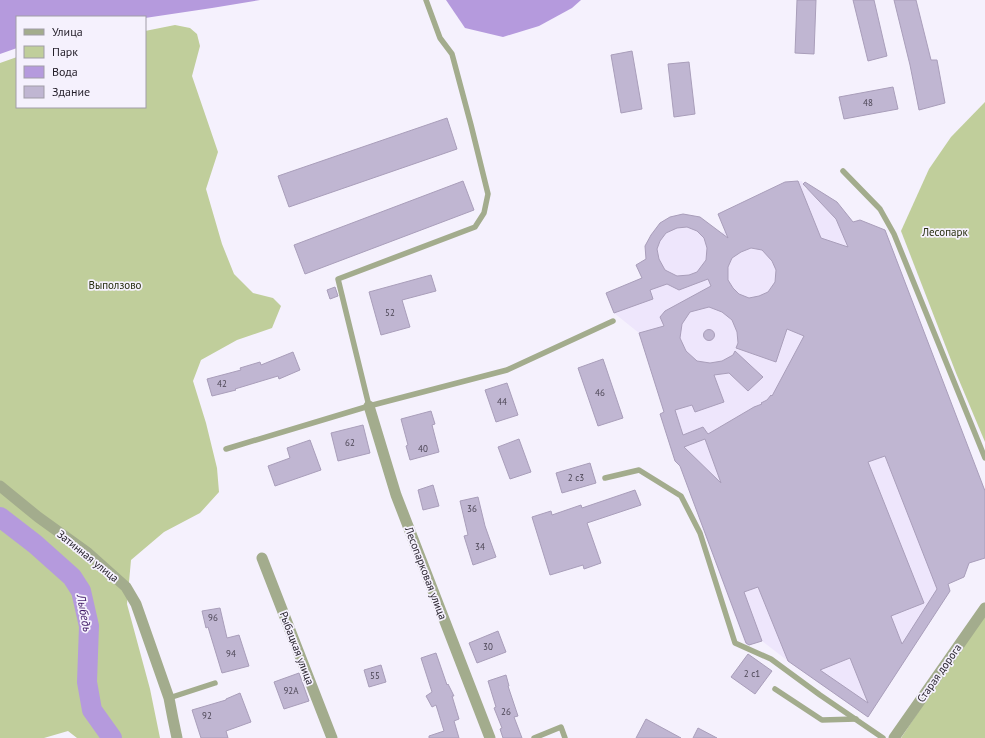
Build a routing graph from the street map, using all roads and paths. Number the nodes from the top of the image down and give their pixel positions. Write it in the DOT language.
graph roads {
  1 [pos="426,0"];
  2 [pos="843,171"];
  3 [pos="614,321"];
  4 [pos="369,406"];
  5 [pos="226,449"];
  6 [pos="985,458"];
  7 [pos="605,478"];
  8 [pos="0,486"];
  9 [pos="262,558"];
  10 [pos="985,608"];
  11 [pos="215,683"];
  12 [pos="775,689"];
  13 [pos="169,698"];
  14 [pos="856,719"];
  15 [pos="177,738"];
  16 [pos="332,738"];
  17 [pos="490,738"];
  18 [pos="534,738"];
  19 [pos="565,738"];
  20 [pos="883,738"];
  21 [pos="894,738"];
  1 -- 4 [label="lane"];
  2 -- 6 [label="lane"];
  3 -- 4 [label="lane"];
  4 -- 5 [label="lane"];
  4 -- 17 [label="street, Лесопарковая улица"];
  7 -- 14 [label="lane"];
  8 -- 13 [label="street, Затинная улица"];
  9 -- 16 [label="street, Рыбацкая улица"];
  10 -- 21 [label="street, Старая дорога"];
  11 -- 13 [label="lane"];
  12 -- 14 [label="lane"];
  13 -- 15 [label="street, Затинная улица"];
  14 -- 20 [label="lane"];
  18 -- 19 [label="lane"];
}
